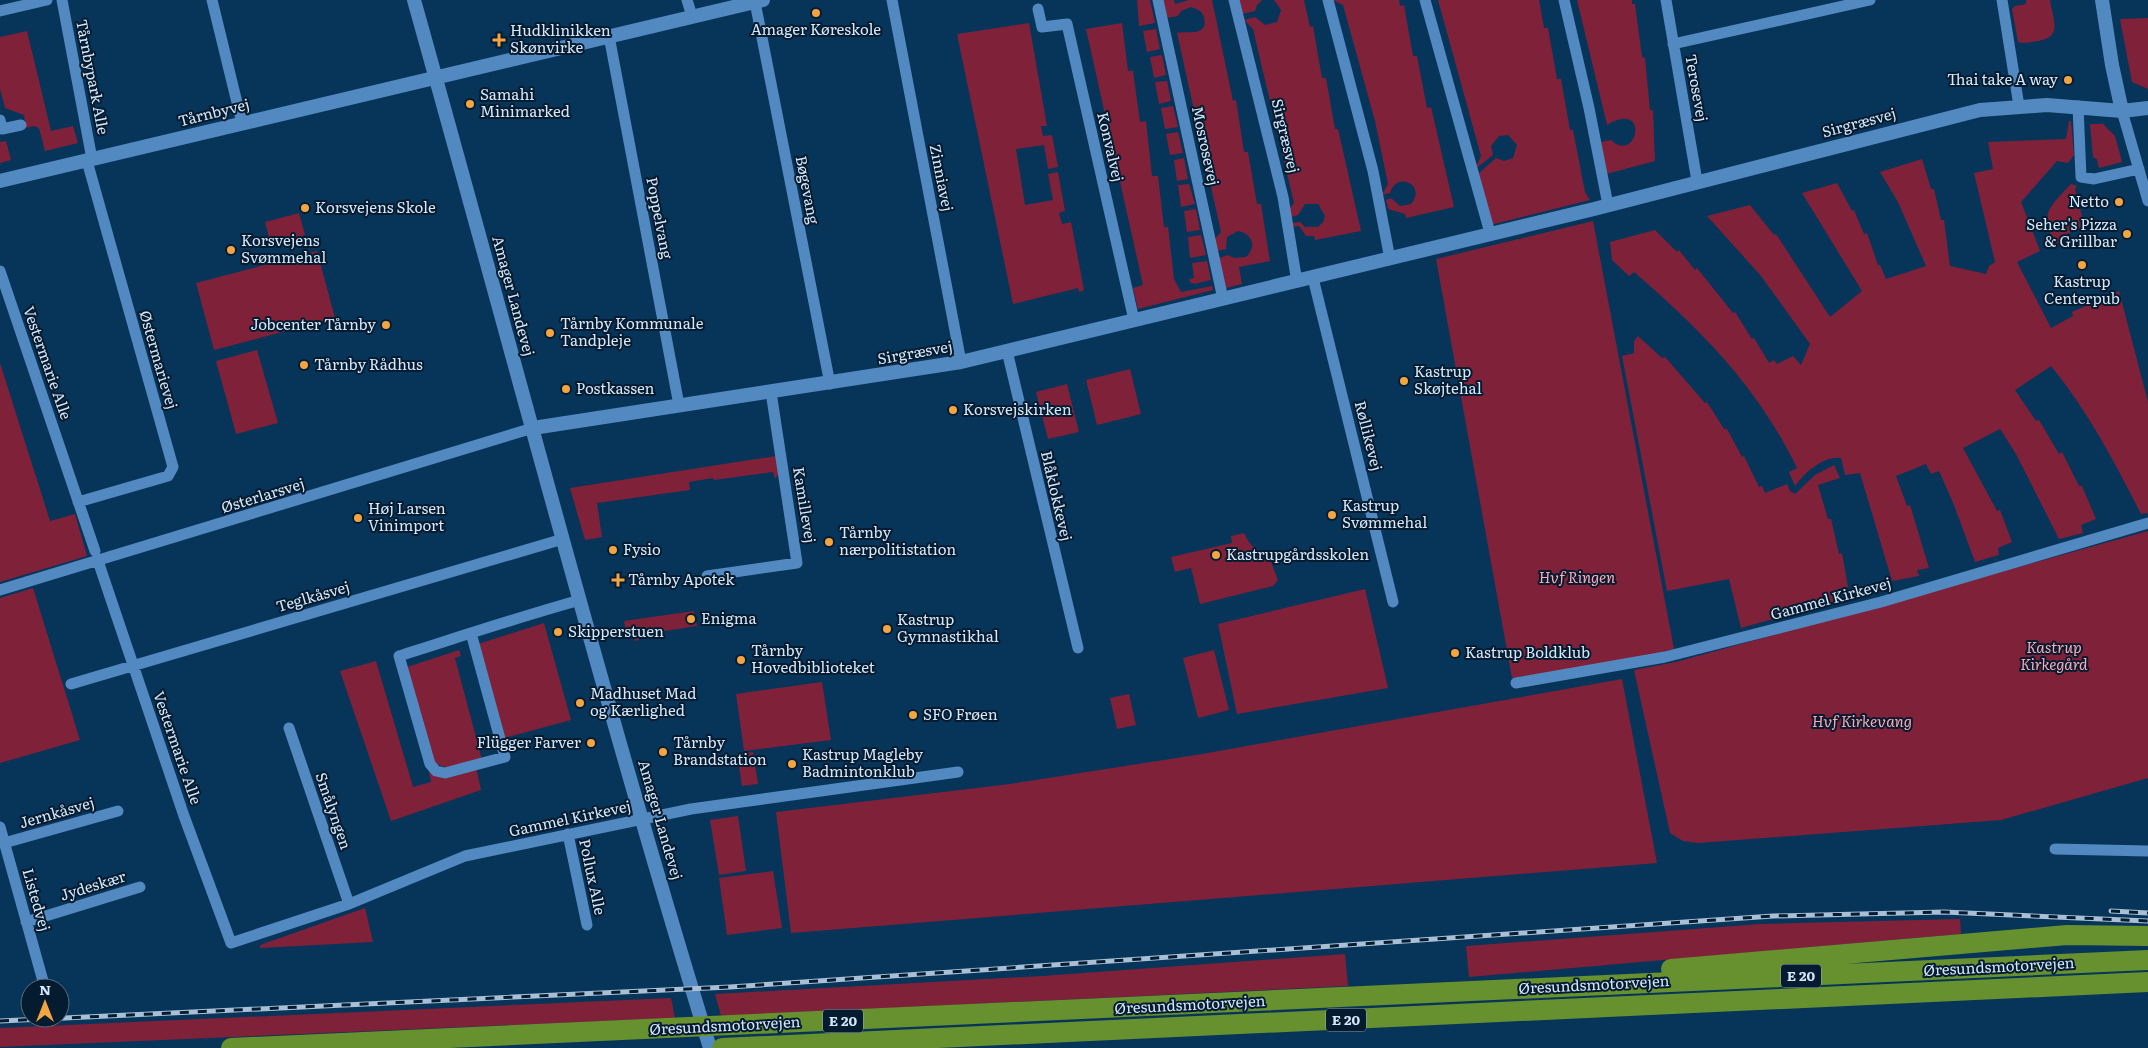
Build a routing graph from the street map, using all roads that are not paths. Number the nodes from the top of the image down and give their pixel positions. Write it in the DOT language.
graph roads {
  1 [pos="47,0"];
  2 [pos="62,0"];
  3 [pos="212,0"];
  4 [pos="414,0"];
  5 [pos="687,0"];
  6 [pos="892,0"];
  7 [pos="1158,0"];
  8 [pos="1234,0"];
  9 [pos="1328,0"];
  10 [pos="1426,0"];
  11 [pos="1564,0"];
  12 [pos="1666,0"];
  13 [pos="1870,0"];
  14 [pos="2002,0"];
  15 [pos="2102,0"];
  16 [pos="759,1"];
  17 [pos="1038,9"];
  18 [pos="0,11"];
  19 [pos="692,16"];
  20 [pos="609,36"];
  21 [pos="1673,44"];
  22 [pos="436,78"];
  23 [pos="2019,106"];
  24 [pos="2078,106"];
  25 [pos="2148,108"];
  26 [pos="2122,111"];
  27 [pos="0,120"];
  28 [pos="242,123"];
  29 [pos="21,125"];
  30 [pos="90,160"];
  31 [pos="2139,169"];
  32 [pos="0,181"];
  33 [pos="1697,181"];
  34 [pos="2148,201"];
  35 [pos="1608,205"];
  36 [pos="1490,233"];
  37 [pos="1390,259"];
  38 [pos="0,270"];
  39 [pos="1313,278"];
  40 [pos="1297,282"];
  41 [pos="1223,299"];
  42 [pos="1134,320"];
  43 [pos="1007,352"];
  44 [pos="961,362"];
  45 [pos="830,384"];
  46 [pos="771,392"];
  47 [pos="679,405"];
  48 [pos="533,428"];
  49 [pos="78,502"];
  50 [pos="2148,523"];
  51 [pos="562,539"];
  52 [pos="96,556"];
  53 [pos="707,576"];
  54 [pos="0,590"];
  55 [pos="580,600"];
  56 [pos="1393,602"];
  57 [pos="471,633"];
  58 [pos="1078,648"];
  59 [pos="134,666"];
  60 [pos="1516,683"];
  61 [pos="71,684"];
  62 [pos="290,728"];
  63 [pos="958,772"];
  64 [pos="118,811"];
  65 [pos="643,820"];
  66 [pos="0,827"];
  67 [pos="568,834"];
  68 [pos="4,843"];
  69 [pos="2055,849"];
  70 [pos="2148,851"];
  71 [pos="140,887"];
  72 [pos="349,904"];
  73 [pos="26,922"];
  74 [pos="587,925"];
  75 [pos="2148,936"];
  76 [pos="230,942"];
  77 [pos="2148,960"];
  78 [pos="42,978"];
  79 [pos="2148,982"];
  80 [pos="1454,991"];
  81 [pos="1969,992"];
  82 [pos="2148,996"];
  83 [pos="232,1048"];
  84 [pos="710,1048"];
  85 [pos="722,1048"];
  1 -- 18 [label="street"];
  2 -- 30 [label="street, Tårnbypark Alle"];
  3 -- 28 [label="street"];
  4 -- 22 [label="street, Amager Landevej"];
  5 -- 19 [label="street"];
  6 -- 44 [label="street, Zinniavej"];
  7 -- 41 [label="street, Mosrosevej"];
  8 -- 40 [label="street, Sirgræsvej"];
  9 -- 37 [label="street"];
  10 -- 36 [label="street"];
  11 -- 35 [label="street"];
  12 -- 21 [label="street, Terosevej"];
  13 -- 21 [label="street"];
  14 -- 23 [label="street"];
  15 -- 26 [label="street"];
  16 -- 19 [label="street, Tårnbyvej"];
  16 -- 45 [label="street, Bøgevang"];
  17 -- 42 [label="street, Konvalvej"];
  19 -- 20 [label="street, Tårnbyvej"];
  20 -- 22 [label="street, Tårnbyvej"];
  20 -- 47 [label="street, Poppelvang"];
  21 -- 33 [label="street, Terosevej"];
  22 -- 28 [label="street, Tårnbyvej"];
  22 -- 48 [label="street, Amager Landevej"];
  23 -- 24 [label="street, Sirgræsvej"];
  23 -- 33 [label="street, Sirgræsvej"];
  24 -- 26 [label="street, Sirgræsvej"];
  24 -- 31 [label="street"];
  25 -- 26 [label="street, Sirgræsvej"];
  26 -- 31 [label="street"];
  27 -- 29 [label="street"];
  28 -- 30 [label="street, Tårnbyvej"];
  30 -- 32 [label="street, Tårnbyvej"];
  30 -- 49 [label="street, Østermarievej"];
  31 -- 34 [label="street"];
  33 -- 35 [label="street, Sirgræsvej"];
  35 -- 36 [label="street, Sirgræsvej"];
  36 -- 37 [label="street, Sirgræsvej"];
  37 -- 39 [label="street, Sirgræsvej"];
  38 -- 49 [label="street, Vestermarie Alle"];
  39 -- 40 [label="street, Sirgræsvej"];
  39 -- 56 [label="street, Røllikevej"];
  40 -- 41 [label="street, Sirgræsvej"];
  41 -- 42 [label="street, Sirgræsvej"];
  42 -- 43 [label="street, Sirgræsvej"];
  43 -- 44 [label="street, Sirgræsvej"];
  43 -- 58 [label="street, Blåklokkevej"];
  44 -- 45 [label="street, Sirgræsvej"];
  45 -- 46 [label="street, Sirgræsvej"];
  46 -- 47 [label="street, Sirgræsvej"];
  46 -- 53 [label="street, Kamillevej"];
  47 -- 48 [label="street, Sirgræsvej"];
  48 -- 51 [label="street, Amager Landevej"];
  48 -- 52 [label="street, Østerlarsvej"];
  49 -- 52 [label="street, Vestermarie Alle"];
  50 -- 60 [label="street, Gammel Kirkevej"];
  51 -- 55 [label="street, Amager Landevej"];
  51 -- 59 [label="street, Teglkåsvej"];
  52 -- 54 [label="street, Østerlarsvej"];
  52 -- 59 [label="street, Vestermarie Alle"];
  55 -- 57 [label="street"];
  55 -- 65 [label="street, Amager Landevej"];
  57 -- 57 [label="street"];
  59 -- 61 [label="street, Teglkåsvej"];
  59 -- 76 [label="street, Vestermarie Alle"];
  62 -- 72 [label="street, Smålyngen"];
  63 -- 65 [label="street, Gammel Kirkevej"];
  64 -- 68 [label="street, Jernkåsvej"];
  65 -- 67 [label="street, Gammel Kirkevej"];
  65 -- 84 [label="street, Amager Landevej"];
  66 -- 68 [label="street, Listedvej"];
  67 -- 72 [label="street, Gammel Kirkevej"];
  67 -- 74 [label="street, Pollux Alle"];
  68 -- 73 [label="street, Listedvej"];
  69 -- 70 [label="street"];
  71 -- 73 [label="street, Jydeskær"];
  72 -- 76 [label="street, Gammel Kirkevej"];
  73 -- 78 [label="street, Listedvej"];
  75 -- 80 [label="highway"];
  77 -- 80 [label="highway, Øresundsmotorvejen / E 20"];
  79 -- 81 [label="highway, Øresundsmotorvejen / E 20"];
  80 -- 83 [label="highway, Øresundsmotorvejen / E 20"];
  81 -- 82 [label="highway"];
  81 -- 85 [label="highway, Øresundsmotorvejen / E 20"];
}
